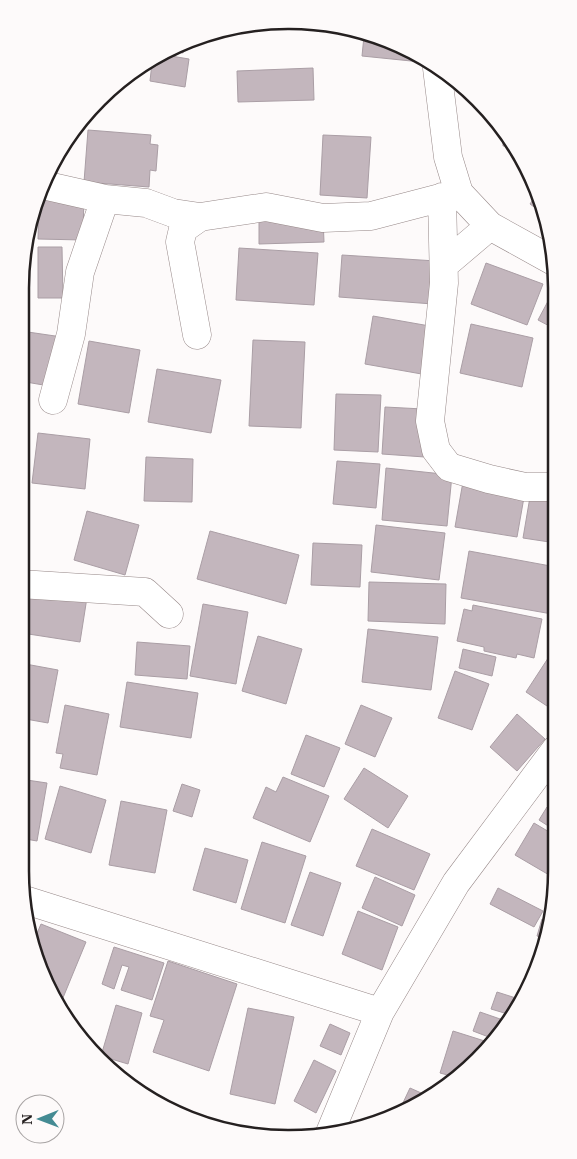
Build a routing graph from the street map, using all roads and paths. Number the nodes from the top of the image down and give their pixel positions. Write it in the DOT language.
graph roads {
  1 [pos="439,77"];
  2 [pos="50,187"];
  3 [pos="450,195"];
  4 [pos="105,199"];
  5 [pos="200,217"];
  6 [pos="490,226"];
  7 [pos="546,257"];
  8 [pos="444,265"];
  9 [pos="197,334"];
  10 [pos="53,400"];
  11 [pos="548,486"];
  12 [pos="29,585"];
  13 [pos="169,614"];
  14 [pos="548,760"];
  15 [pos="31,902"];
  16 [pos="380,1012"];
  17 [pos="333,1126"];
  1 -- 3 [label="street"];
  2 -- 4 [label="street"];
  3 -- 5 [label="street"];
  3 -- 6 [label="street"];
  3 -- 8 [label="street"];
  4 -- 5 [label="street"];
  4 -- 10 [label="street"];
  5 -- 9 [label="street"];
  6 -- 7 [label="street"];
  6 -- 8 [label="street"];
  8 -- 11 [label="street"];
  12 -- 13 [label="street"];
  14 -- 16 [label="street"];
  15 -- 16 [label="street"];
  16 -- 17 [label="street"];
}
